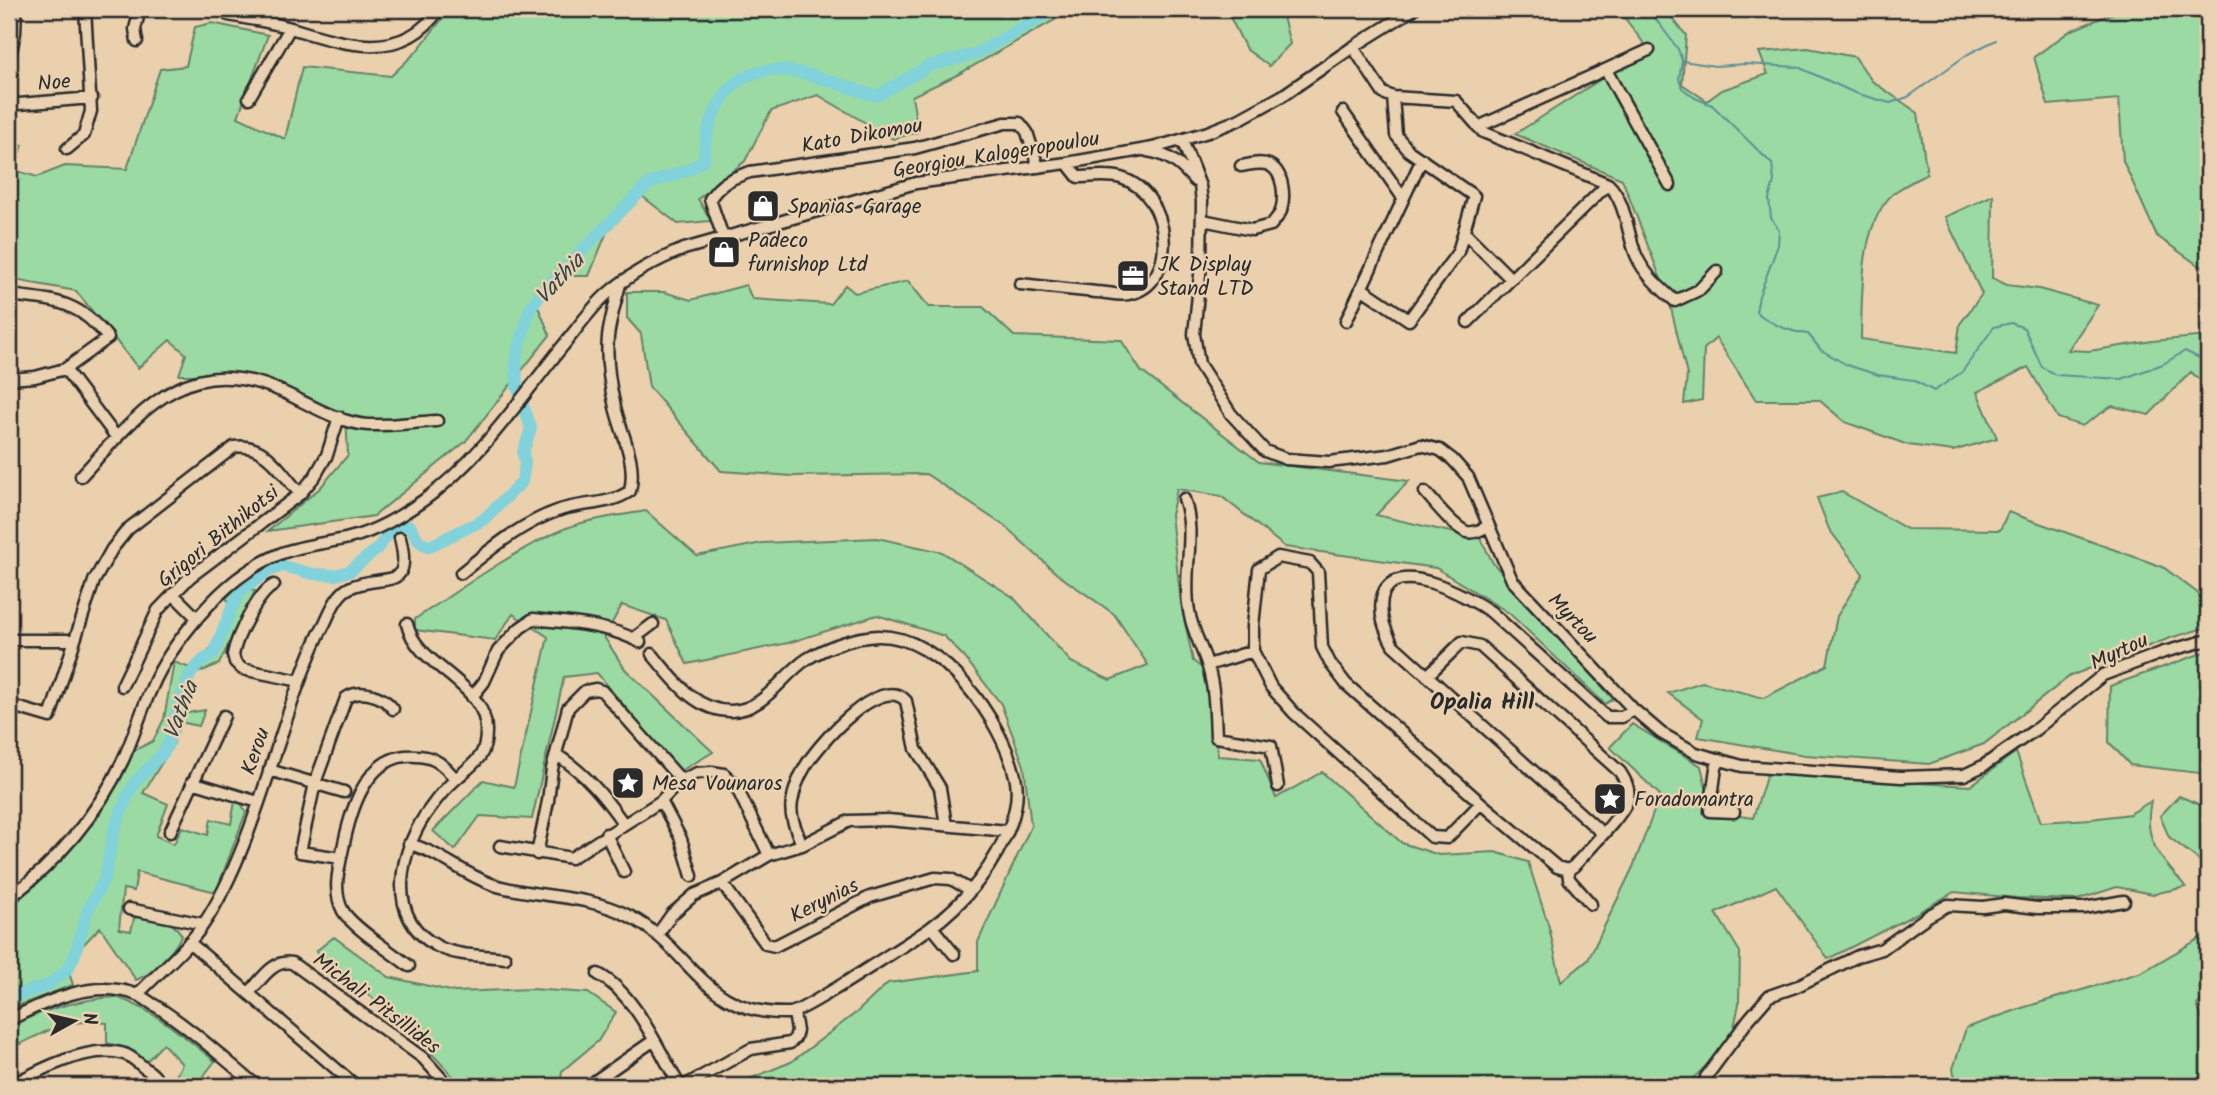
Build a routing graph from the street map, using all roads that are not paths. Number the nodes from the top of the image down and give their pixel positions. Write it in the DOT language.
graph roads {
  1 [pos="16,9"];
  2 [pos="85,9"];
  3 [pos="140,9"];
  4 [pos="439,9"];
  5 [pos="1414,9"];
  6 [pos="228,15"];
  7 [pos="290,28"];
  8 [pos="137,41"];
  9 [pos="1353,47"];
  10 [pos="1649,50"];
  11 [pos="9,59"];
  12 [pos="1606,70"];
  13 [pos="1393,97"];
  14 [pos="92,98"];
  15 [pos="249,99"];
  16 [pos="14,103"];
  17 [pos="1343,112"];
  18 [pos="1478,127"];
  19 [pos="1182,140"];
  20 [pos="67,149"];
  21 [pos="1139,150"];
  22 [pos="1422,159"];
  23 [pos="1067,163"];
  24 [pos="1241,166"];
  25 [pos="1038,167"];
  26 [pos="1608,184"];
  27 [pos="1671,185"];
  28 [pos="1200,186"];
  29 [pos="1404,198"];
  30 [pos="1203,220"];
  31 [pos="1464,233"];
  32 [pos="723,237"];
  33 [pos="1717,271"];
  34 [pos="1511,279"];
  35 [pos="620,284"];
  36 [pos="1020,285"];
  37 [pos="1361,288"];
  38 [pos="9,296"];
  39 [pos="1346,321"];
  40 [pos="1468,322"];
  41 [pos="65,369"];
  42 [pos="9,379"];
  43 [pos="340,417"];
  44 [pos="437,421"];
  45 [pos="117,438"];
  46 [pos="81,476"];
  47 [pos="1425,492"];
  48 [pos="300,494"];
  49 [pos="1184,499"];
  50 [pos="1489,526"];
  51 [pos="400,538"];
  52 [pos="461,573"];
  53 [pos="274,585"];
  54 [pos="173,594"];
  55 [pos="197,618"];
  56 [pos="407,624"];
  57 [pos="653,624"];
  58 [pos="9,640"];
  59 [pos="74,640"];
  60 [pos="2208,640"];
  61 [pos="1254,651"];
  62 [pos="652,654"];
  63 [pos="1208,665"];
  64 [pos="1427,676"];
  65 [pos="300,681"];
  66 [pos="122,686"];
  67 [pos="472,697"];
  68 [pos="9,705"];
  69 [pos="393,709"];
  70 [pos="1633,709"];
  71 [pos="224,716"];
  72 [pos="557,755"];
  73 [pos="1720,760"];
  74 [pos="269,770"];
  75 [pos="456,779"];
  76 [pos="681,780"];
  77 [pos="192,782"];
  78 [pos="315,783"];
  79 [pos="1278,786"];
  80 [pos="344,792"];
  81 [pos="661,801"];
  82 [pos="258,802"];
  83 [pos="1481,803"];
  84 [pos="1734,813"];
  85 [pos="624,823"];
  86 [pos="946,825"];
  87 [pos="1009,831"];
  88 [pos="170,832"];
  89 [pos="1602,833"];
  90 [pos="607,834"];
  91 [pos="409,844"];
  92 [pos="802,845"];
  93 [pos="500,846"];
  94 [pos="537,854"];
  95 [pos="769,855"];
  96 [pos="341,858"];
  97 [pos="1568,870"];
  98 [pos="624,872"];
  99 [pos="692,876"];
  100 [pos="722,883"];
  101 [pos="970,890"];
  102 [pos="9,898"];
  103 [pos="2124,901"];
  104 [pos="1591,904"];
  105 [pos="130,909"];
  106 [pos="203,924"];
  107 [pos="932,928"];
  108 [pos="657,935"];
  109 [pos="189,942"];
  110 [pos="954,954"];
  111 [pos="505,958"];
  112 [pos="409,966"];
  113 [pos="598,974"];
  114 [pos="248,993"];
  115 [pos="137,995"];
  116 [pos="794,1013"];
  117 [pos="9,1020"];
  118 [pos="653,1041"];
  119 [pos="10,1086"];
  120 [pos="160,1086"];
  121 [pos="257,1086"];
  122 [pos="356,1086"];
  123 [pos="445,1086"];
  124 [pos="591,1086"];
  125 [pos="682,1086"];
  126 [pos="1704,1086"];
  1 -- 11 [label="street"];
  2 -- 14 [label="street"];
  3 -- 8 [label="street"];
  4 -- 7 [label="street"];
  5 -- 9 [label="street, Georgiou Kalogeropoulou"];
  6 -- 7 [label="street"];
  7 -- 15 [label="street"];
  9 -- 13 [label="street"];
  9 -- 19 [label="street, Georgiou Kalogeropoulou"];
  10 -- 12 [label="street"];
  12 -- 18 [label="street"];
  12 -- 27 [label="street"];
  13 -- 18 [label="street"];
  13 -- 22 [label="street"];
  14 -- 16 [label="street, Noe"];
  14 -- 20 [label="street"];
  17 -- 29 [label="street"];
  18 -- 26 [label="street"];
  19 -- 21 [label="street, Georgiou Kalogeropoulou"];
  19 -- 28 [label="street, Myrtou"];
  21 -- 23 [label="street, Georgiou Kalogeropoulou"];
  21 -- 28 [label="street"];
  22 -- 29 [label="street"];
  22 -- 31 [label="street"];
  23 -- 25 [label="street, Georgiou Kalogeropoulou"];
  23 -- 36 [label="street"];
  24 -- 30 [label="street"];
  25 -- 32 [label="street, Georgiou Kalogeropoulou"];
  25 -- 32 [label="street, Kato Dikomou"];
  26 -- 33 [label="street"];
  26 -- 34 [label="street"];
  28 -- 30 [label="street, Myrtou"];
  29 -- 37 [label="street"];
  30 -- 50 [label="street, Myrtou"];
  31 -- 34 [label="street"];
  31 -- 37 [label="street"];
  32 -- 35 [label="street, Georgiou Kalogeropoulou"];
  34 -- 40 [label="street"];
  35 -- 52 [label="street"];
  35 -- 55 [label="street, Georgiou Kalogeropoulou"];
  37 -- 39 [label="street"];
  38 -- 41 [label="street"];
  41 -- 42 [label="street"];
  41 -- 45 [label="street"];
  43 -- 44 [label="street"];
  43 -- 45 [label="street"];
  43 -- 48 [label="street, Grigori Bithikotsi"];
  45 -- 46 [label="street"];
  47 -- 50 [label="street"];
  48 -- 54 [label="street, Grigori Bithikotsi"];
  48 -- 59 [label="street"];
  49 -- 63 [label="street"];
  50 -- 70 [label="street, Myrtou"];
  51 -- 65 [label="street, Kerou"];
  53 -- 65 [label="street"];
  54 -- 55 [label="street"];
  54 -- 66 [label="street, Grigori Bithikotsi"];
  55 -- 102 [label="street, Georgiou Kalogeropoulou"];
  56 -- 67 [label="street"];
  57 -- 67 [label="street"];
  58 -- 59 [label="street"];
  59 -- 68 [label="street"];
  60 -- 73 [label="street, Myrtou"];
  61 -- 63 [label="street"];
  61 -- 83 [label="street"];
  61 -- 83 [label="street"];
  62 -- 87 [label="street"];
  63 -- 79 [label="street"];
  64 -- 70 [label="street"];
  64 -- 89 [label="street"];
  64 -- 89 [label="street"];
  65 -- 74 [label="street, Kerou"];
  67 -- 75 [label="street"];
  69 -- 78 [label="street"];
  70 -- 73 [label="street, Myrtou"];
  71 -- 77 [label="street"];
  72 -- 76 [label="street"];
  72 -- 85 [label="street"];
  72 -- 94 [label="street"];
  73 -- 84 [label="street"];
  74 -- 78 [label="street"];
  74 -- 82 [label="street, Kerou"];
  75 -- 91 [label="street"];
  75 -- 96 [label="street"];
  76 -- 81 [label="street"];
  76 -- 95 [label="street"];
  77 -- 82 [label="street"];
  77 -- 88 [label="street"];
  78 -- 80 [label="street"];
  78 -- 96 [label="street"];
  81 -- 85 [label="street"];
  81 -- 99 [label="street"];
  82 -- 106 [label="street, Kerou"];
  83 -- 97 [label="street"];
  85 -- 90 [label="street"];
  86 -- 87 [label="street"];
  86 -- 92 [label="street"];
  86 -- 92 [label="street"];
  87 -- 101 [label="street"];
  89 -- 97 [label="street"];
  90 -- 94 [label="street"];
  90 -- 98 [label="street"];
  91 -- 108 [label="street"];
  91 -- 111 [label="street"];
  92 -- 95 [label="street"];
  93 -- 94 [label="street"];
  95 -- 100 [label="street"];
  96 -- 112 [label="street"];
  97 -- 104 [label="street"];
  100 -- 101 [label="street, Kerynias"];
  100 -- 108 [label="street"];
  101 -- 107 [label="street"];
  103 -- 126 [label="street"];
  105 -- 106 [label="street"];
  106 -- 109 [label="street, Kerou"];
  107 -- 110 [label="street"];
  107 -- 116 [label="street"];
  108 -- 116 [label="street"];
  109 -- 114 [label="street"];
  109 -- 115 [label="street, Kerou"];
  113 -- 118 [label="street"];
  114 -- 122 [label="street"];
  114 -- 123 [label="street, Michali Pitsillides"];
  115 -- 117 [label="street"];
  115 -- 121 [label="street"];
  116 -- 125 [label="street"];
  118 -- 124 [label="street"];
  118 -- 125 [label="street"];
  119 -- 120 [label="street"];
}
